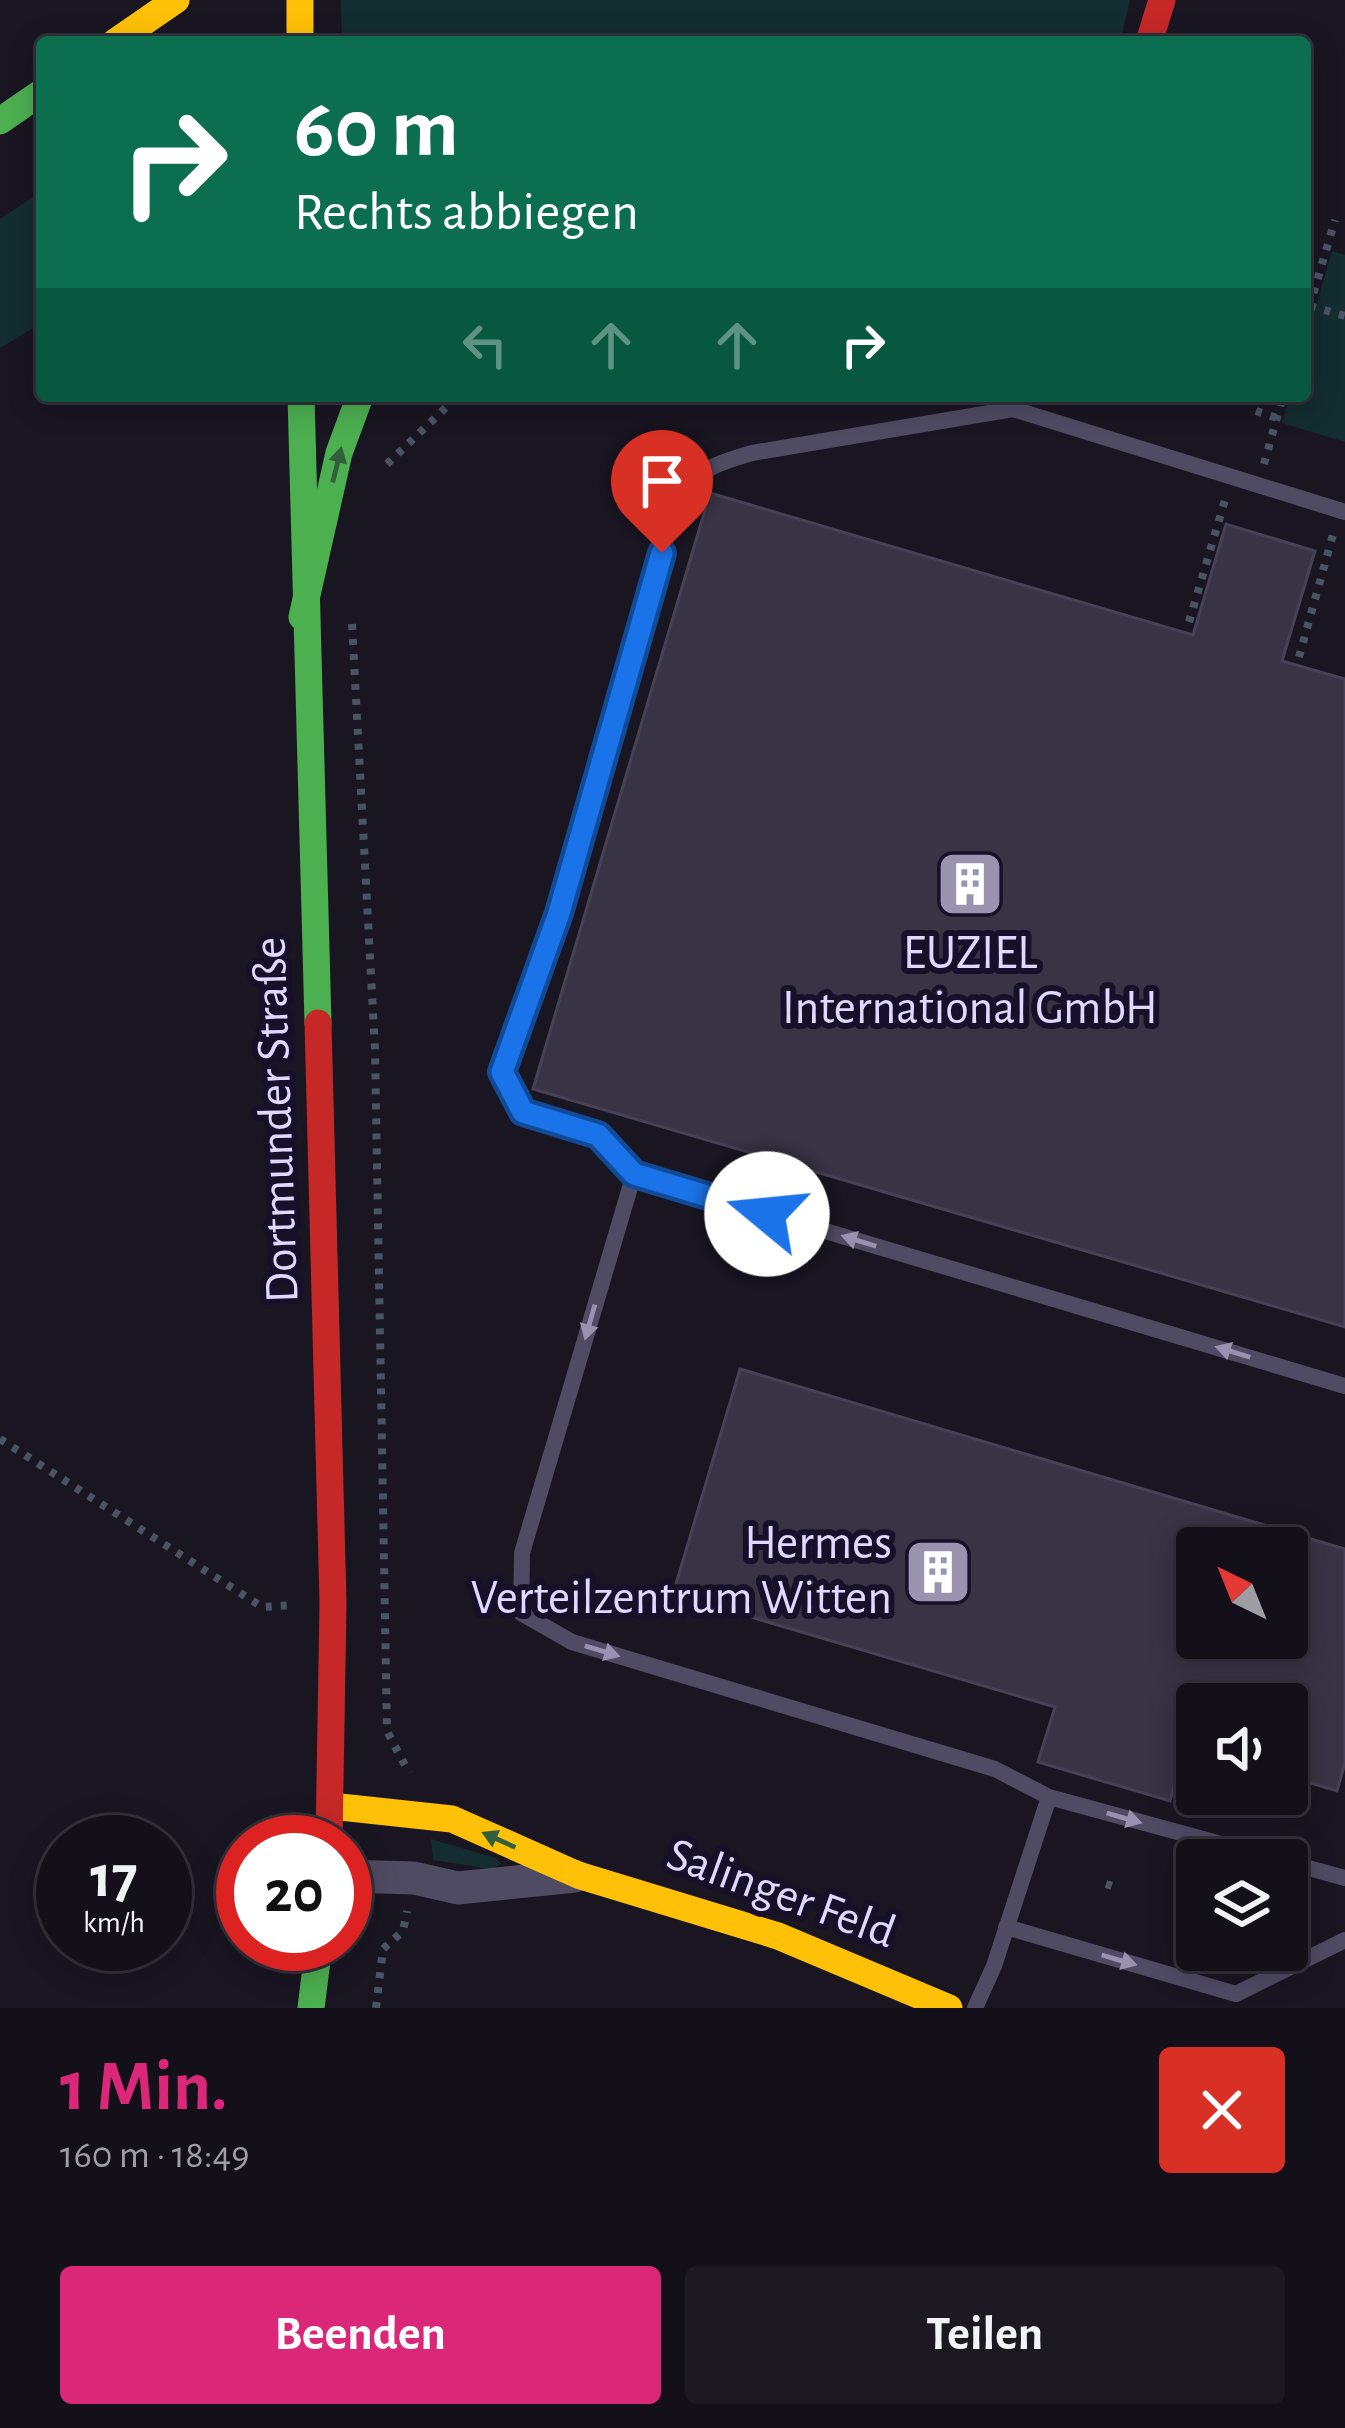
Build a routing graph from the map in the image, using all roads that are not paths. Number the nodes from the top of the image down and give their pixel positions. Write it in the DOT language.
graph roads {
  1 [pos="300,0"];
  2 [pos="1162,0"];
  3 [pos="1186,0"];
  4 [pos="183,2"];
  5 [pos="126,36"];
  6 [pos="300,36"];
  7 [pos="1151,36"];
  8 [pos="1178,36"];
  9 [pos="36,96"];
  10 [pos="0,121"];
  11 [pos="302,402"];
  12 [pos="358,402"];
  13 [pos="1345,512"];
  14 [pos="302,617"];
  15 [pos="634,1174"];
  16 [pos="1345,1386"];
  17 [pos="1049,1797"];
  18 [pos="331,1806"];
  19 [pos="330,1815"];
  20 [pos="1203,1839"];
  21 [pos="1308,1868"];
  22 [pos="578,1875"];
  23 [pos="372,1877"];
  24 [pos="1345,1878"];
  25 [pos="1006,1927"];
  26 [pos="1345,1940"];
  27 [pos="315,1971"];
  28 [pos="310,2008"];
  29 [pos="949,2008"];
  30 [pos="974,2008"];
  1 -- 6 [label="main road"];
  2 -- 7 [label="main road"];
  3 -- 8 [label="main road"];
  4 -- 5 [label="main road"];
  9 -- 10 [label="main road"];
  11 -- 14 [label="main road, Dortmunder Straße"];
  14 -- 12 [label="main road, one-way"];
  13 -- 15 [label="lane"];
  14 -- 18 [label="main road, Dortmunder Straße"];
  16 -- 15 [label="lane, one-way"];
  15 -- 17 [label="lane, one-way"];
  17 -- 20 [label="lane, one-way"];
  17 -- 25 [label="lane"];
  18 -- 19 [label="main road, Dortmunder Straße"];
  22 -- 18 [label="main road, Salinger Feld, one-way"];
  21 -- 24 [label="lane"];
  22 -- 23 [label="street, Salinger Feld"];
  22 -- 29 [label="main road, Salinger Feld"];
  25 -- 26 [label="lane, one-way"];
  25 -- 30 [label="lane"];
  27 -- 28 [label="main road"];
}
